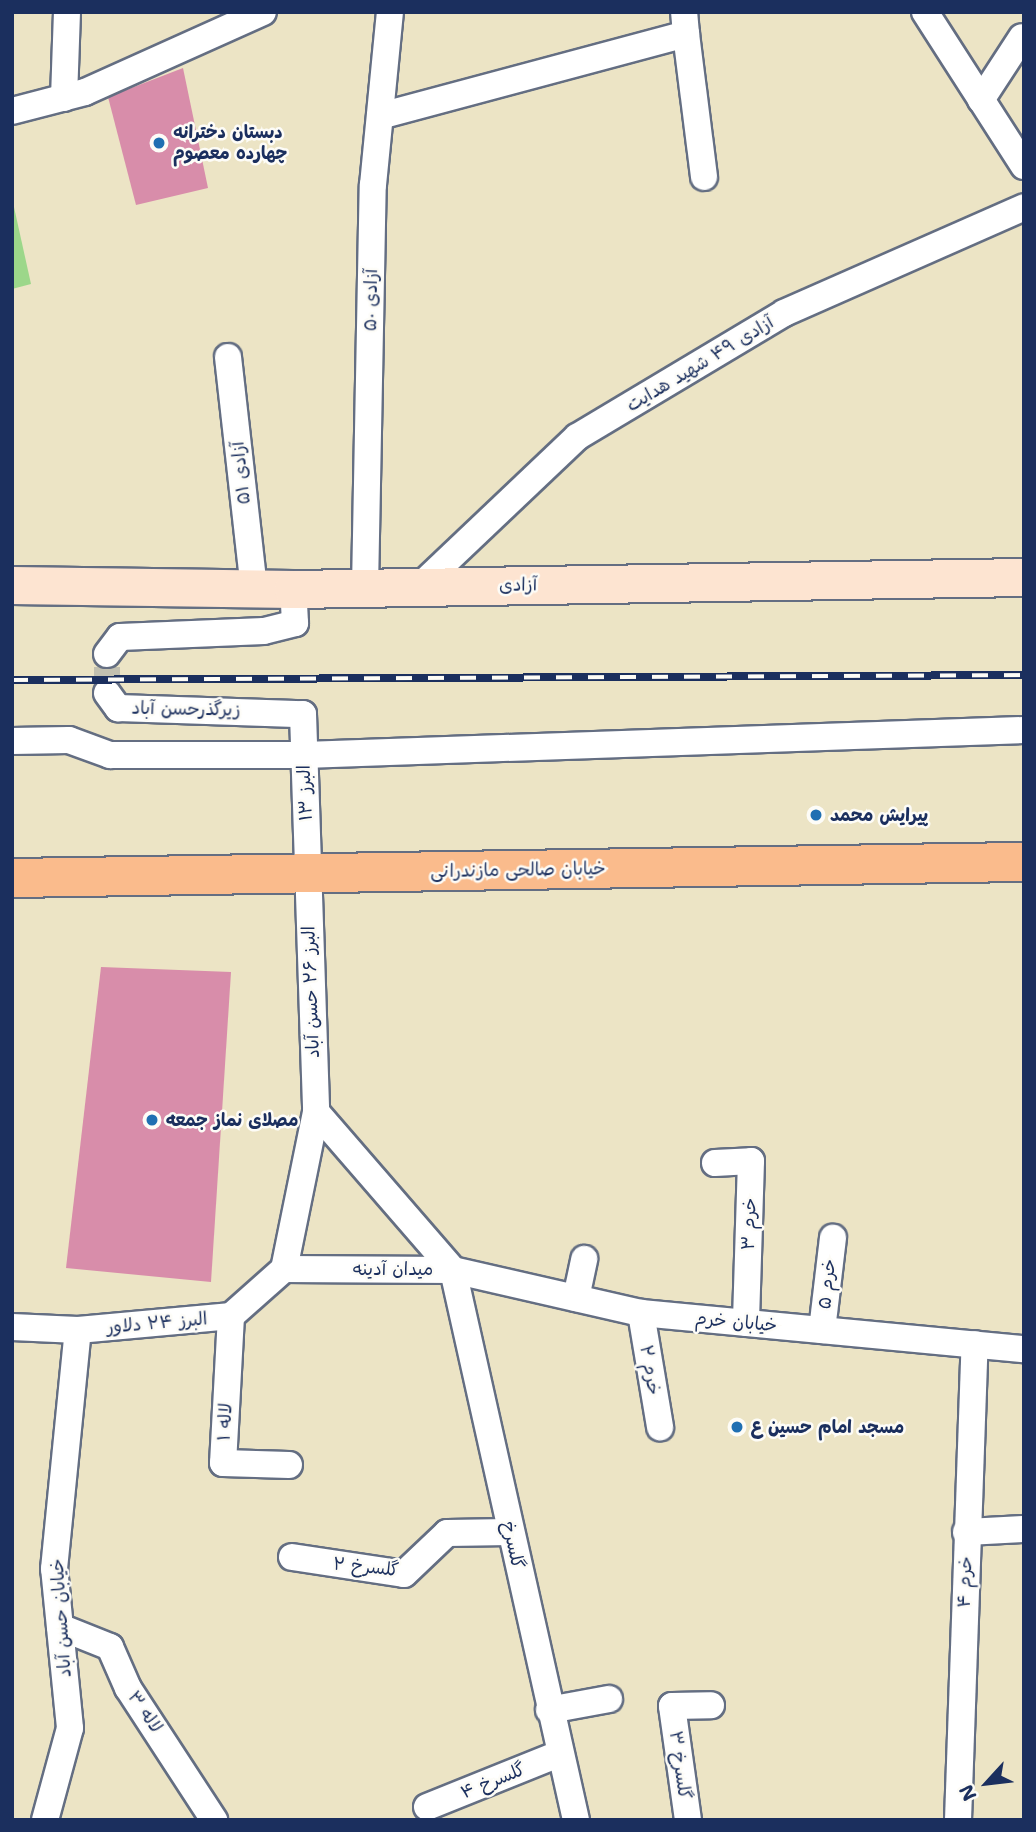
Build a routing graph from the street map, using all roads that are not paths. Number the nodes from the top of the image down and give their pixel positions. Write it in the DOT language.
graph roads {
  1 [pos="67,12"];
  2 [pos="263,12"];
  3 [pos="390,12"];
  4 [pos="925,12"];
  5 [pos="685,23"];
  6 [pos="1022,37"];
  7 [pos="64,98"];
  8 [pos="981,100"];
  9 [pos="12,111"];
  10 [pos="380,116"];
  11 [pos="1024,166"];
  12 [pos="704,177"];
  13 [pos="1024,207"];
  14 [pos="228,357"];
  15 [pos="1024,577"];
  16 [pos="12,585"];
  17 [pos="419,587"];
  18 [pos="365,588"];
  19 [pos="254,589"];
  20 [pos="293,589"];
  21 [pos="107,654"];
  22 [pos="107,692"];
  23 [pos="303,713"];
  24 [pos="1024,730"];
  25 [pos="12,741"];
  26 [pos="304,755"];
  27 [pos="1024,862"];
  28 [pos="307,873"];
  29 [pos="12,878"];
  30 [pos="316,1112"];
  31 [pos="715,1163"];
  32 [pos="833,1238"];
  33 [pos="584,1259"];
  34 [pos="284,1269"];
  35 [pos="453,1270"];
  36 [pos="576,1298"];
  37 [pos="641,1313"];
  38 [pos="230,1316"];
  39 [pos="746,1323"];
  40 [pos="12,1327"];
  41 [pos="78,1330"];
  42 [pos="822,1330"];
  43 [pos="975,1344"];
  44 [pos="1024,1348"];
  45 [pos="660,1427"];
  46 [pos="289,1465"];
  47 [pos="1024,1529"];
  48 [pos="510,1532"];
  49 [pos="966,1532"];
  50 [pos="292,1557"];
  51 [pos="60,1627"];
  52 [pos="609,1699"];
  53 [pos="710,1705"];
  54 [pos="549,1710"];
  55 [pos="559,1755"];
  56 [pos="427,1807"];
  57 [pos="45,1820"];
  58 [pos="214,1820"];
  59 [pos="576,1820"];
  60 [pos="688,1820"];
  61 [pos="958,1820"];
  1 -- 7 [label="street"];
  2 -- 7 [label="street"];
  3 -- 10 [label="street, آزادی ۵۰"];
  4 -- 8 [label="street"];
  5 -- 10 [label="street"];
  5 -- 12 [label="street"];
  6 -- 8 [label="street"];
  7 -- 9 [label="street"];
  8 -- 11 [label="street"];
  10 -- 18 [label="street, آزادی ۵۰"];
  13 -- 17 [label="street, آزادی ۴۹ شهید هدایت"];
  14 -- 19 [label="street, آزادی ۵۱"];
  15 -- 17 [label="main road, آزادی"];
  16 -- 19 [label="main road, آزادی"];
  17 -- 18 [label="main road, آزادی"];
  18 -- 20 [label="main road, آزادی"];
  19 -- 20 [label="main road, آزادی"];
  20 -- 21 [label="street"];
  22 -- 23 [label="street, زیرگذرحسن آباد"];
  23 -- 26 [label="street, البرز ۱۳"];
  24 -- 26 [label="street"];
  25 -- 26 [label="street"];
  26 -- 28 [label="street, البرز ۱۳"];
  27 -- 28 [label="main road, خیابان صالحی مازندرانی"];
  28 -- 29 [label="main road, خیابان صالحی مازندرانی"];
  28 -- 30 [label="street, البرز ۲۶ حسن آباد"];
  30 -- 34 [label="street"];
  30 -- 35 [label="street, میدان آدینه"];
  31 -- 39 [label="street, خرم ۳"];
  32 -- 42 [label="street, خرم ۵"];
  33 -- 36 [label="street"];
  34 -- 35 [label="street, میدان آدینه"];
  34 -- 38 [label="street, البرز ۲۴ دلاور"];
  35 -- 36 [label="street, خیابان خرم"];
  35 -- 48 [label="street, گلسرخ"];
  36 -- 37 [label="street, خیابان خرم"];
  37 -- 39 [label="street, خیابان خرم"];
  37 -- 45 [label="street, خرم ۲"];
  38 -- 41 [label="street, البرز ۲۴ دلاور"];
  38 -- 46 [label="street, لاله ۱"];
  39 -- 42 [label="street, خیابان خرم"];
  40 -- 41 [label="street, البرز ۲۴ دلاور"];
  41 -- 51 [label="street, خیابان حسن آباد"];
  42 -- 43 [label="street, خیابان خرم"];
  43 -- 44 [label="street, خیابان خرم"];
  43 -- 49 [label="street, خرم ۴"];
  47 -- 49 [label="street"];
  48 -- 50 [label="street, گلسرخ ۲"];
  48 -- 54 [label="street, گلسرخ"];
  49 -- 61 [label="street, خرم ۴"];
  51 -- 57 [label="street, خیابان حسن آباد"];
  51 -- 58 [label="street, لاله ۳"];
  52 -- 54 [label="street"];
  53 -- 60 [label="street, گلسرخ ۳"];
  54 -- 55 [label="street, گلسرخ"];
  55 -- 56 [label="street, گلسرخ ۴"];
  55 -- 59 [label="street, گلسرخ"];
}
